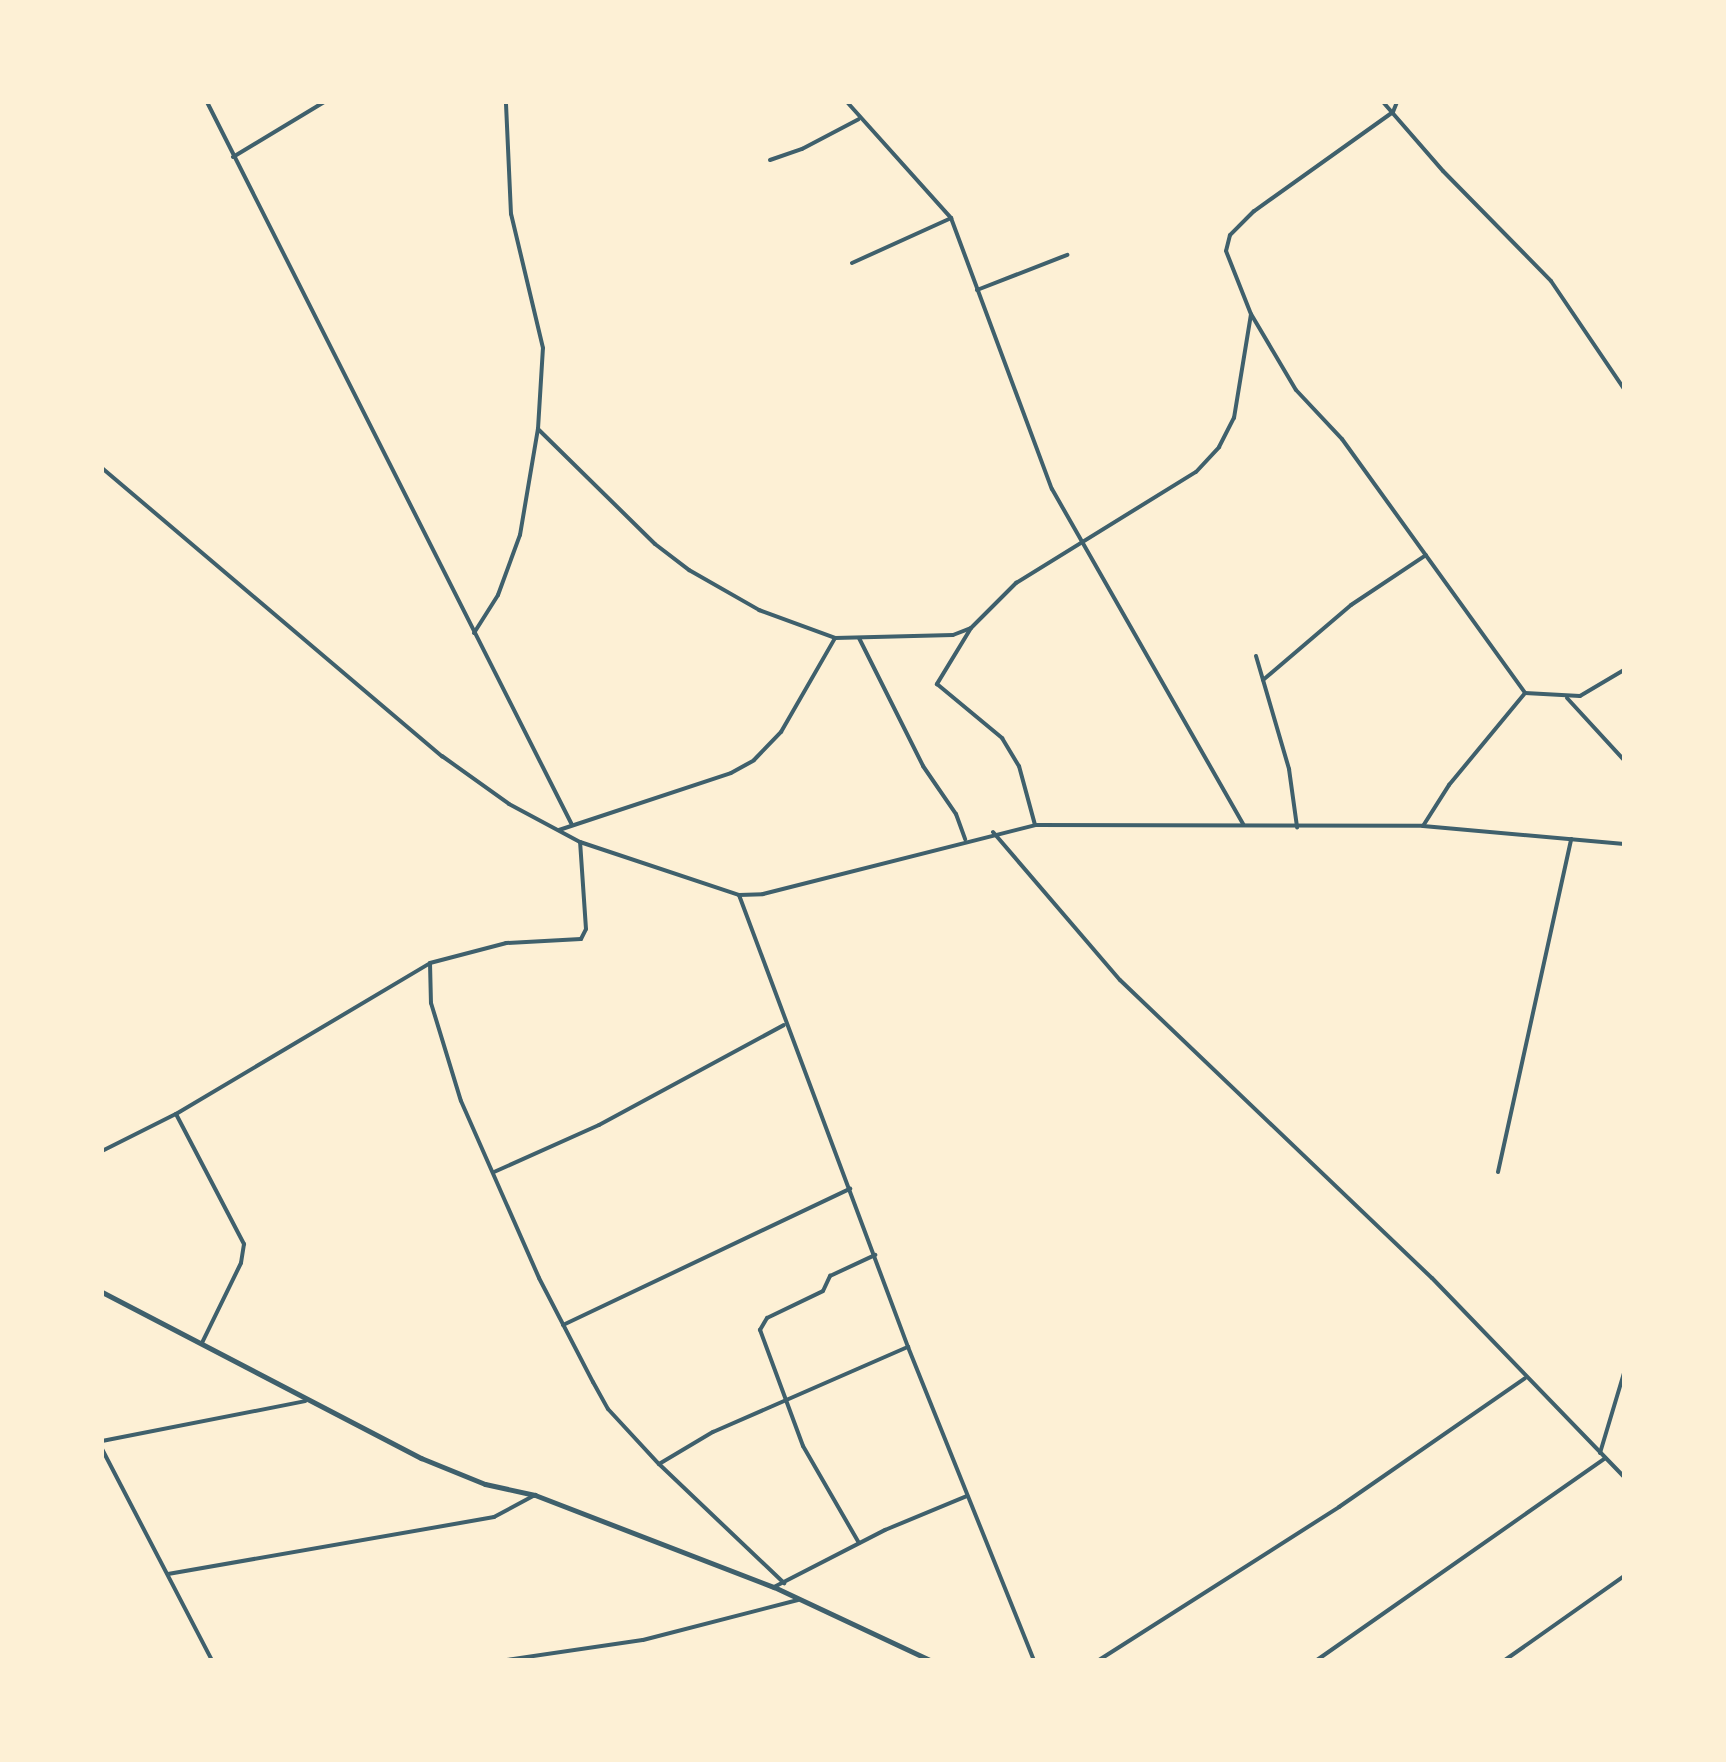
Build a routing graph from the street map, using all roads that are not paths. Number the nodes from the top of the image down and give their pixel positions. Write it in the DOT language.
graph roads {
  1 [pos="207,102"];
  2 [pos="324,102"];
  3 [pos="506,102"];
  4 [pos="847,102"];
  5 [pos="1383,102"];
  6 [pos="1397,102"];
  7 [pos="1393,112"];
  8 [pos="859,119"];
  9 [pos="233,157"];
  10 [pos="770,160"];
  11 [pos="951,218"];
  12 [pos="1067,255"];
  13 [pos="852,263"];
  14 [pos="977,290"];
  15 [pos="1251,314"];
  16 [pos="1624,389"];
  17 [pos="538,429"];
  18 [pos="102,468"];
  19 [pos="1084,544"];
  20 [pos="1426,555"];
  21 [pos="971,628"];
  22 [pos="474,633"];
  23 [pos="835,638"];
  24 [pos="859,638"];
  25 [pos="1256,656"];
  26 [pos="1624,670"];
  27 [pos="1263,680"];
  28 [pos="1525,693"];
  29 [pos="1567,698"];
  30 [pos="1624,760"];
  31 [pos="571,823"];
  32 [pos="1243,824"];
  33 [pos="1035,825"];
  34 [pos="1423,826"];
  35 [pos="1297,827"];
  36 [pos="559,830"];
  37 [pos="993,832"];
  38 [pos="965,839"];
  39 [pos="1571,839"];
  40 [pos="580,842"];
  41 [pos="1624,844"];
  42 [pos="739,895"];
  43 [pos="430,963"];
  44 [pos="784,1025"];
  45 [pos="176,1114"];
  46 [pos="102,1151"];
  47 [pos="1498,1172"];
  48 [pos="494,1173"];
  49 [pos="850,1189"];
  50 [pos="875,1255"];
  51 [pos="102,1292"];
  52 [pos="563,1325"];
  53 [pos="202,1343"];
  54 [pos="908,1347"];
  55 [pos="1624,1373"];
  56 [pos="1525,1378"];
  57 [pos="785,1398"];
  58 [pos="305,1401"];
  59 [pos="102,1441"];
  60 [pos="102,1449"];
  61 [pos="1600,1453"];
  62 [pos="1605,1458"];
  63 [pos="659,1464"];
  64 [pos="1624,1477"];
  65 [pos="535,1495"];
  66 [pos="968,1496"];
  67 [pos="859,1543"];
  68 [pos="168,1574"];
  69 [pos="1624,1576"];
  70 [pos="784,1583"];
  71 [pos="774,1587"];
  72 [pos="799,1600"];
  73 [pos="212,1660"];
  74 [pos="507,1660"];
  75 [pos="930,1660"];
  76 [pos="1034,1660"];
  77 [pos="1099,1660"];
  78 [pos="1317,1660"];
  79 [pos="1505,1660"];
  1 -- 9 [label="street"];
  2 -- 9 [label="street"];
  3 -- 17 [label="street"];
  4 -- 8 [label="street"];
  5 -- 7 [label="street"];
  6 -- 7 [label="street"];
  7 -- 15 [label="street"];
  7 -- 16 [label="street"];
  8 -- 10 [label="street"];
  8 -- 11 [label="street"];
  9 -- 22 [label="street"];
  11 -- 13 [label="street"];
  11 -- 14 [label="street"];
  12 -- 14 [label="street"];
  14 -- 19 [label="street"];
  15 -- 19 [label="street"];
  15 -- 20 [label="street"];
  17 -- 22 [label="street"];
  17 -- 23 [label="street"];
  18 -- 36 [label="street"];
  19 -- 21 [label="street"];
  19 -- 32 [label="street"];
  20 -- 27 [label="street"];
  20 -- 28 [label="street"];
  21 -- 24 [label="street"];
  21 -- 33 [label="street"];
  22 -- 31 [label="street"];
  23 -- 24 [label="street"];
  23 -- 31 [label="street"];
  24 -- 38 [label="street"];
  25 -- 27 [label="street"];
  26 -- 29 [label="street"];
  27 -- 35 [label="street"];
  28 -- 29 [label="street"];
  28 -- 34 [label="street"];
  29 -- 30 [label="street"];
  31 -- 36 [label="street"];
  32 -- 33 [label="street"];
  32 -- 35 [label="street"];
  33 -- 37 [label="street"];
  34 -- 35 [label="street"];
  34 -- 39 [label="street"];
  36 -- 40 [label="street"];
  37 -- 38 [label="street"];
  37 -- 56 [label="street"];
  38 -- 42 [label="street"];
  39 -- 41 [label="street"];
  39 -- 47 [label="street"];
  40 -- 42 [label="street"];
  40 -- 43 [label="street"];
  42 -- 44 [label="street"];
  43 -- 45 [label="street"];
  43 -- 48 [label="street"];
  44 -- 48 [label="street"];
  44 -- 49 [label="street"];
  45 -- 46 [label="street"];
  45 -- 53 [label="street"];
  48 -- 52 [label="street"];
  49 -- 50 [label="street"];
  49 -- 52 [label="street"];
  50 -- 54 [label="street"];
  50 -- 57 [label="street"];
  51 -- 53 [label="street"];
  52 -- 63 [label="street"];
  53 -- 58 [label="street"];
  54 -- 57 [label="street"];
  54 -- 66 [label="street"];
  55 -- 61 [label="street"];
  56 -- 61 [label="street"];
  56 -- 77 [label="street"];
  57 -- 63 [label="street"];
  57 -- 67 [label="street"];
  58 -- 59 [label="street"];
  58 -- 65 [label="street"];
  60 -- 68 [label="street"];
  61 -- 62 [label="street"];
  62 -- 64 [label="street"];
  62 -- 78 [label="street"];
  63 -- 70 [label="street"];
  65 -- 68 [label="street"];
  65 -- 71 [label="street"];
  66 -- 67 [label="street"];
  66 -- 76 [label="street"];
  67 -- 70 [label="street"];
  68 -- 73 [label="street"];
  69 -- 79 [label="street"];
  70 -- 71 [label="street"];
  71 -- 72 [label="street"];
  72 -- 74 [label="street"];
  72 -- 75 [label="street"];
}
